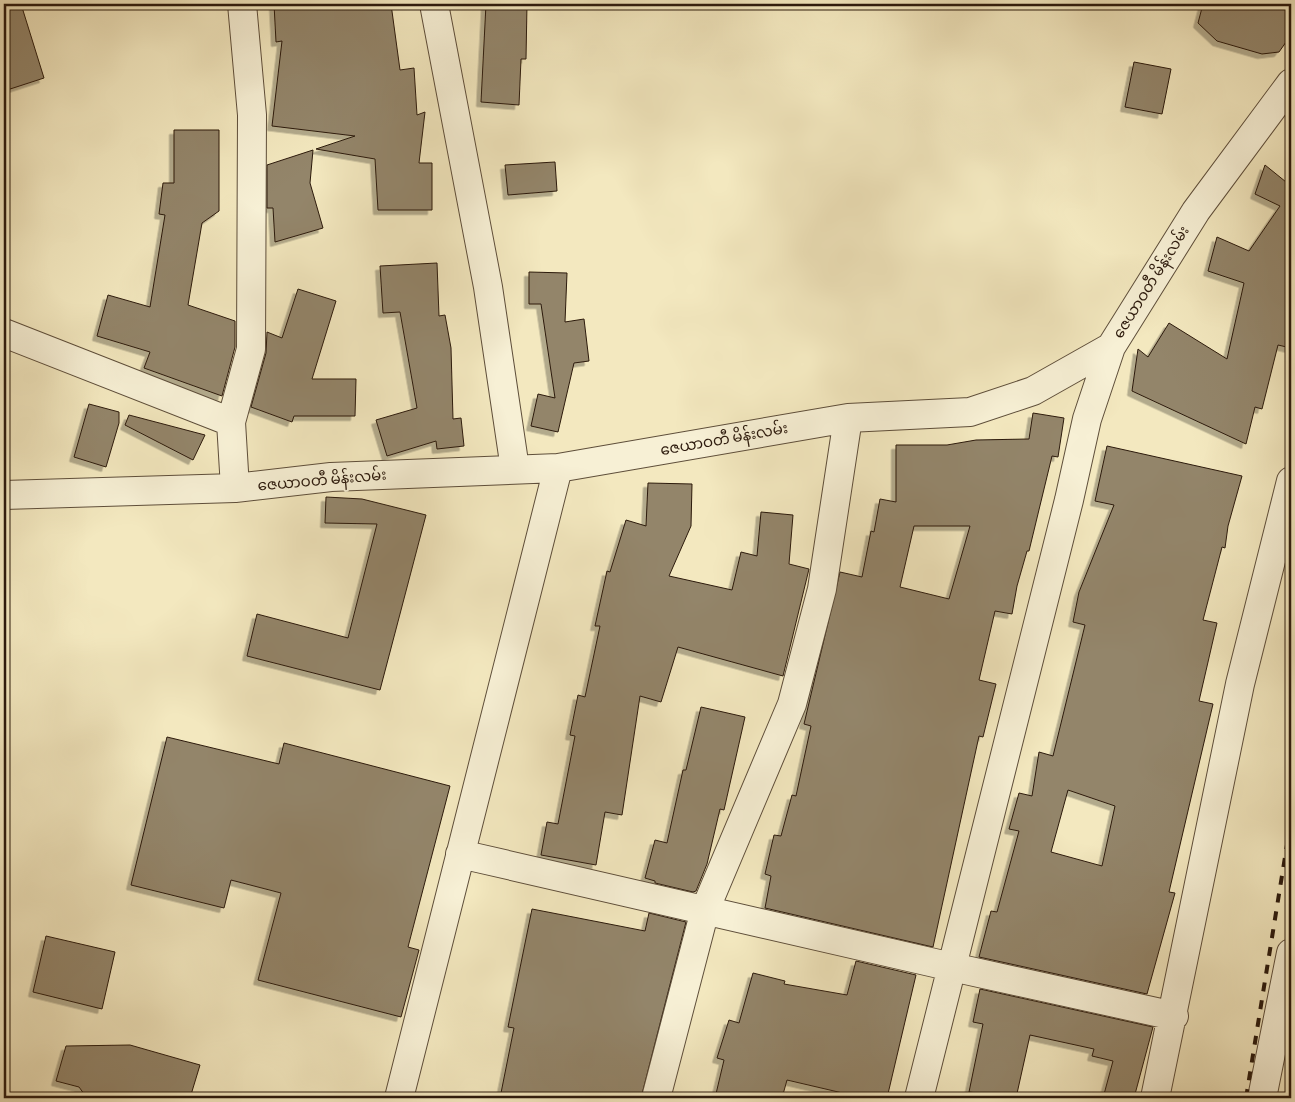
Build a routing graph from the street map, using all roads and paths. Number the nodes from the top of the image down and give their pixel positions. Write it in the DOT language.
graph roads {
  1 [pos="242,4"];
  2 [pos="434,4"];
  3 [pos="1291,83"];
  4 [pos="4,333"];
  5 [pos="1111,347"];
  6 [pos="848,418"];
  7 [pos="231,422"];
  8 [pos="558,468"];
  9 [pos="515,469"];
  10 [pos="1291,481"];
  11 [pos="235,488"];
  12 [pos="4,495"];
  13 [pos="460,854"];
  14 [pos="705,910"];
  15 [pos="1291,952"];
  16 [pos="952,967"];
  17 [pos="1174,1016"];
  18 [pos="399,1098"];
  19 [pos="656,1098"];
  20 [pos="919,1098"];
  21 [pos="1155,1098"];
  22 [pos="1262,1098"];
  1 -- 7 [label="street"];
  2 -- 9 [label="street"];
  3 -- 5 [label="street, ဇေယာဝတီ မိန်းလမ်း"];
  4 -- 7 [label="street"];
  5 -- 6 [label="street, ဇေယာဝတီ မိန်းလမ်း"];
  5 -- 16 [label="street"];
  6 -- 8 [label="street, ဇေယာဝတီ မိန်းလမ်း"];
  6 -- 14 [label="street"];
  7 -- 11 [label="street"];
  8 -- 9 [label="street, ဇေယာဝတီ မိန်းလမ်း"];
  8 -- 13 [label="street"];
  9 -- 11 [label="street, ဇေယာဝတီ မိန်းလမ်း"];
  10 -- 17 [label="street"];
  11 -- 12 [label="street, ဇေယာဝတီ မိန်းလမ်း"];
  13 -- 14 [label="street"];
  13 -- 18 [label="street"];
  14 -- 16 [label="street"];
  14 -- 19 [label="street"];
  15 -- 22 [label="street"];
  16 -- 17 [label="street"];
  16 -- 20 [label="street"];
  17 -- 21 [label="street"];
}
